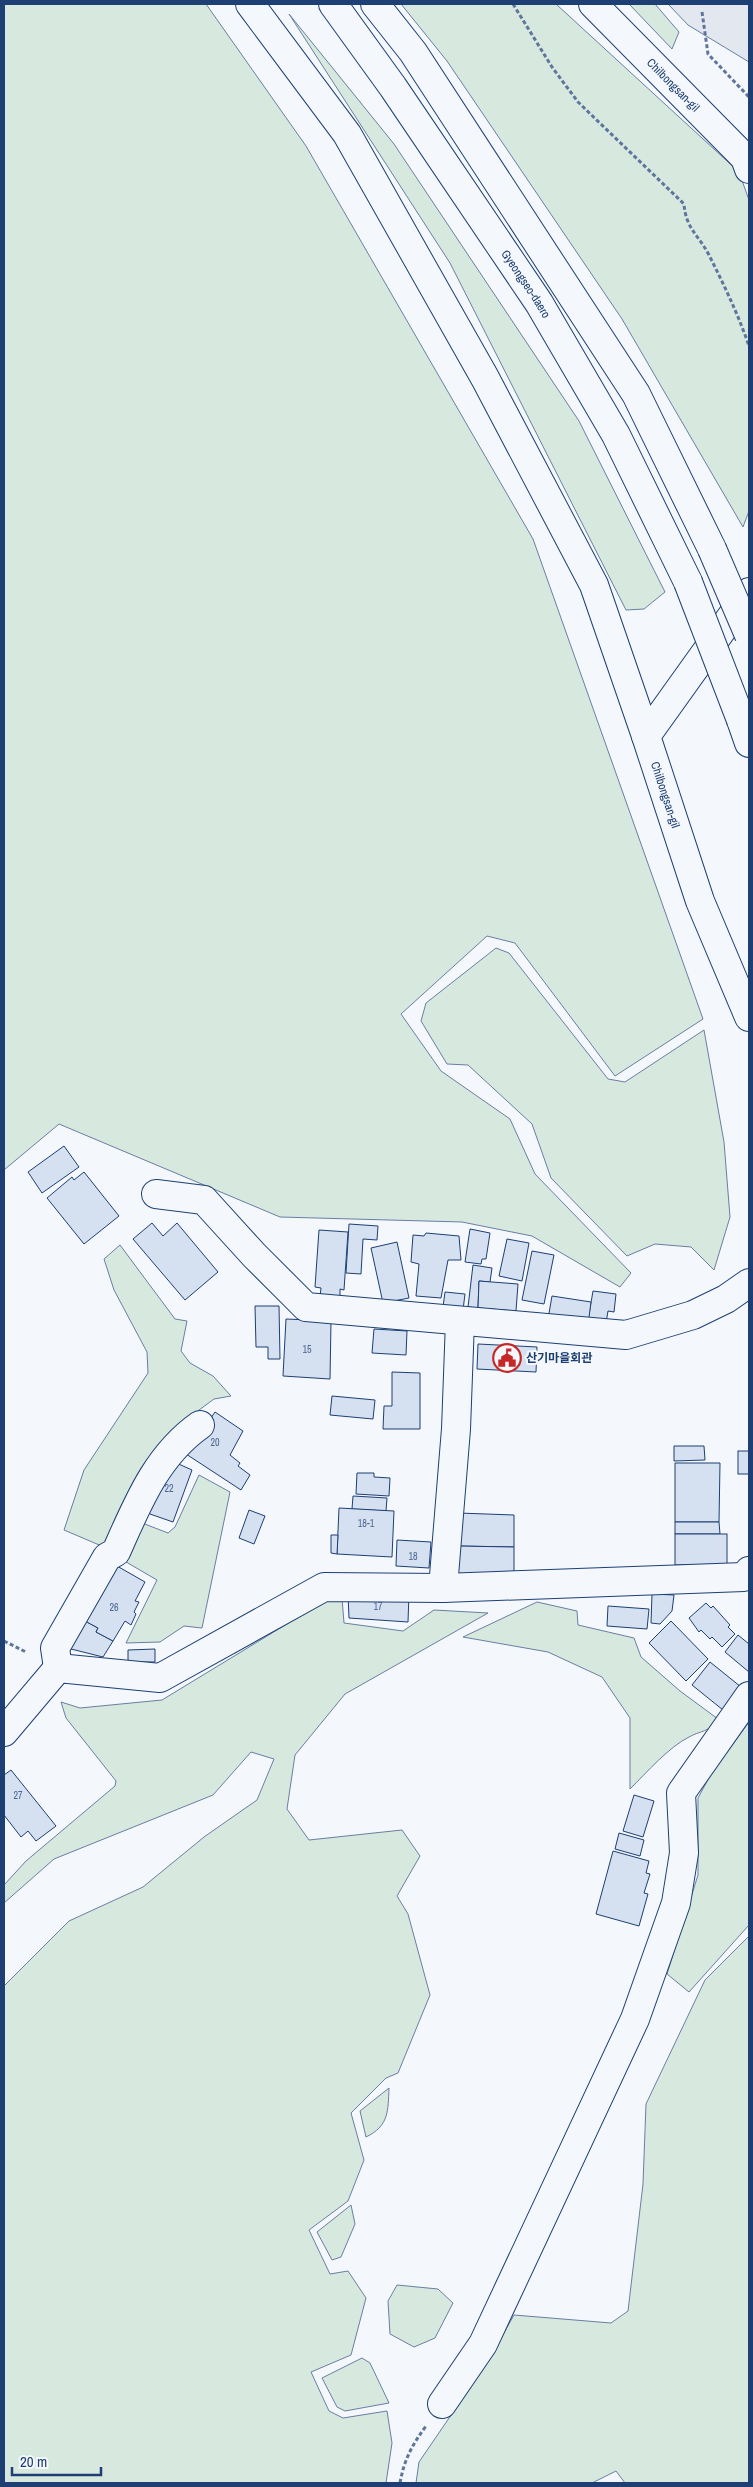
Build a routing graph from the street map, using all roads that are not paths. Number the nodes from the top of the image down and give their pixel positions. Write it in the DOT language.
graph roads {
  1 [pos="250,4"];
  2 [pos="332,4"];
  3 [pos="375,4"];
  4 [pos="593,4"];
  5 [pos="749,169"];
  6 [pos="749,592"];
  7 [pos="749,635"];
  8 [pos="745,732"];
  9 [pos="646,736"];
  10 [pos="749,1017"];
  11 [pos="156,1194"];
  12 [pos="749,1283"];
  13 [pos="460,1321"];
  14 [pos="200,1425"];
  15 [pos="747,1578"];
  16 [pos="443,1588"];
  17 [pos="58,1668"];
  18 [pos="749,1696"];
  19 [pos="4,1732"];
  20 [pos="442,2404"];
  1 -- 9 [label="street, Chilbongsan-gil"];
  2 -- 8 [label="street, Gyeongseo-daero, bridge"];
  3 -- 7 [label="street, bridge"];
  4 -- 5 [label="street, Chilbongsan-gil"];
  6 -- 9 [label="street"];
  9 -- 10 [label="street, Chilbongsan-gil"];
  11 -- 13 [label="street"];
  12 -- 13 [label="street"];
  13 -- 16 [label="street"];
  14 -- 17 [label="street"];
  15 -- 16 [label="street"];
  16 -- 17 [label="street"];
  17 -- 19 [label="street"];
  18 -- 20 [label="street"];
}
